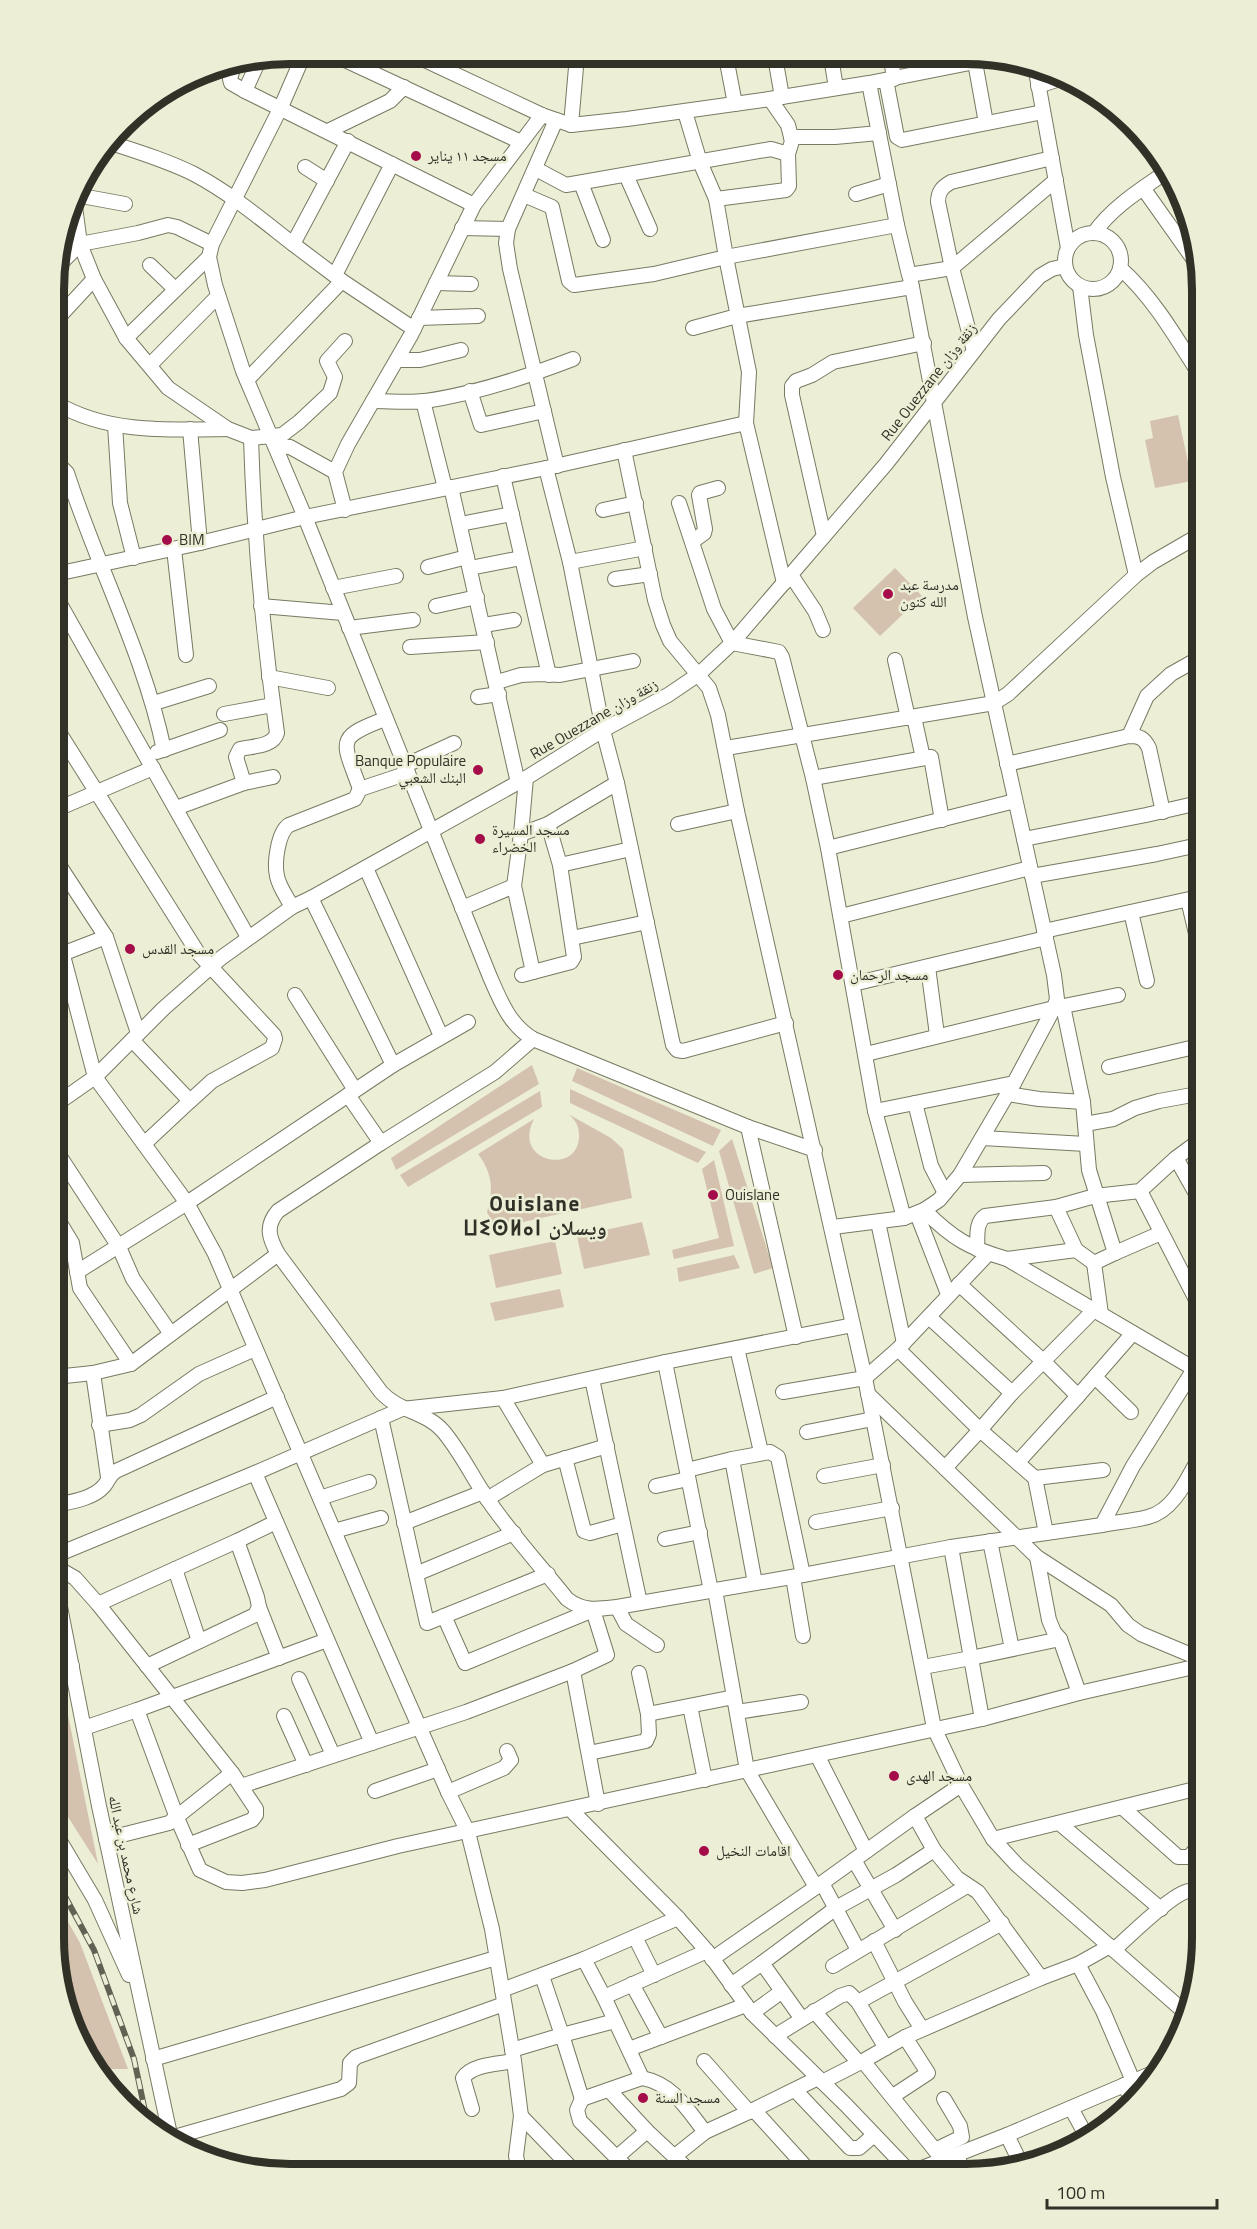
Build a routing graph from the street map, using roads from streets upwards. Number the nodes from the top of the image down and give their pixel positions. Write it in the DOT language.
graph roads {
  1 [pos="299,64"];
  2 [pos="354,64"];
  3 [pos="434,64"];
  4 [pos="576,64"];
  5 [pos="727,64"];
  6 [pos="775,64"];
  7 [pos="832,64"];
  8 [pos="891,64"];
  9 [pos="966,64"];
  10 [pos="975,65"];
  11 [pos="256,67"];
  12 [pos="232,72"];
  13 [pos="1036,75"];
  14 [pos="890,80"];
  15 [pos="1052,82"];
  16 [pos="869,83"];
  17 [pos="1038,86"];
  18 [pos="404,87"];
  19 [pos="836,88"];
  20 [pos="245,91"];
  21 [pos="776,98"];
  22 [pos="735,104"];
  23 [pos="280,107"];
  24 [pos="685,112"];
  25 [pos="1043,112"];
  26 [pos="549,117"];
  27 [pos="986,123"];
  28 [pos="571,124"];
  29 [pos="327,131"];
  30 [pos="879,133"];
  31 [pos="791,137"];
  32 [pos="348,141"];
  33 [pos="521,142"];
  34 [pos="117,145"];
  35 [pos="788,154"];
  36 [pos="1052,158"];
  37 [pos="700,162"];
  38 [pos="392,164"];
  39 [pos="304,167"];
  40 [pos="536,169"];
  41 [pos="626,176"];
  42 [pos="1161,176"];
  43 [pos="1056,180"];
  44 [pos="327,181"];
  45 [pos="581,183"];
  46 [pos="889,184"];
  47 [pos="566,185"];
  48 [pos="1143,188"];
  49 [pos="856,194"];
  50 [pos="524,195"];
  51 [pos="84,198"];
  52 [pos="234,198"];
  53 [pos="716,198"];
  54 [pos="125,204"];
  55 [pos="474,205"];
  56 [pos="552,207"];
  57 [pos="897,225"];
  58 [pos="462,228"];
  59 [pos="508,229"];
  60 [pos="650,229"];
  61 [pos="1094,233"];
  62 [pos="74,235"];
  63 [pos="603,240"];
  64 [pos="292,244"];
  65 [pos="1068,248"];
  66 [pos="211,250"];
  67 [pos="1190,254"];
  68 [pos="726,257"];
  69 [pos="150,265"];
  70 [pos="1065,266"];
  71 [pos="952,268"];
  72 [pos="1120,268"];
  73 [pos="339,278"];
  74 [pos="94,279"];
  75 [pos="911,281"];
  76 [pos="436,283"];
  77 [pos="471,284"];
  78 [pos="1080,286"];
  79 [pos="175,289"];
  80 [pos="218,296"];
  81 [pos="64,311"];
  82 [pos="478,316"];
  83 [pos="737,316"];
  84 [pos="417,323"];
  85 [pos="693,328"];
  86 [pos="126,338"];
  87 [pos="345,341"];
  88 [pos="924,343"];
  89 [pos="461,350"];
  90 [pos="974,351"];
  91 [pos="573,359"];
  92 [pos="398,360"];
  93 [pos="1192,364"];
  94 [pos="150,365"];
  95 [pos="535,374"];
  96 [pos="247,380"];
  97 [pos="470,391"];
  98 [pos="935,400"];
  99 [pos="373,401"];
  100 [pos="423,401"];
  101 [pos="64,407"];
  102 [pos="544,411"];
  103 [pos="746,423"];
  104 [pos="115,425"];
  105 [pos="190,429"];
  106 [pos="228,429"];
  107 [pos="251,438"];
  108 [pos="273,442"];
  109 [pos="624,450"];
  110 [pos="551,467"];
  111 [pos="64,470"];
  112 [pos="335,472"];
  113 [pos="503,476"];
  114 [pos="448,488"];
  115 [pos="718,488"];
  116 [pos="636,503"];
  117 [pos="679,503"];
  118 [pos="345,510"];
  119 [pos="603,510"];
  120 [pos="512,514"];
  121 [pos="305,517"];
  122 [pos="460,524"];
  123 [pos="255,529"];
  124 [pos="824,536"];
  125 [pos="1192,539"];
  126 [pos="693,542"];
  127 [pos="200,543"];
  128 [pos="645,548"];
  129 [pos="174,549"];
  130 [pos="134,558"];
  131 [pos="521,558"];
  132 [pos="468,562"];
  133 [pos="570,562"];
  134 [pos="99,564"];
  135 [pos="428,567"];
  136 [pos="64,572"];
  137 [pos="650,574"];
  138 [pos="1136,575"];
  139 [pos="396,576"];
  140 [pos="615,579"];
  141 [pos="787,579"];
  142 [pos="333,588"];
  143 [pos="477,597"];
  144 [pos="261,606"];
  145 [pos="436,606"];
  146 [pos="64,611"];
  147 [pos="343,613"];
  148 [pos="413,620"];
  149 [pos="514,620"];
  150 [pos="484,625"];
  151 [pos="349,628"];
  152 [pos="823,630"];
  153 [pos="487,642"];
  154 [pos="732,643"];
  155 [pos="410,647"];
  156 [pos="186,655"];
  157 [pos="895,660"];
  158 [pos="633,661"];
  159 [pos="1192,661"];
  160 [pos="591,670"];
  161 [pos="699,674"];
  162 [pos="549,675"];
  163 [pos="269,677"];
  164 [pos="209,686"];
  165 [pos="328,688"];
  166 [pos="498,688"];
  167 [pos="478,697"];
  168 [pos="154,703"];
  169 [pos="994,703"];
  170 [pos="273,705"];
  171 [pos="224,714"];
  172 [pos="911,718"];
  173 [pos="386,719"];
  174 [pos="220,730"];
  175 [pos="603,730"];
  176 [pos="800,734"];
  177 [pos="1129,736"];
  178 [pos="64,739"];
  179 [pos="454,743"];
  180 [pos="726,747"];
  181 [pos="164,750"];
  182 [pos="922,758"];
  183 [pos="150,762"];
  184 [pos="1007,764"];
  185 [pos="406,769"];
  186 [pos="273,777"];
  187 [pos="813,778"];
  188 [pos="522,780"];
  189 [pos="244,783"];
  190 [pos="617,783"];
  191 [pos="360,789"];
  192 [pos="96,793"];
  193 [pos="1015,801"];
  194 [pos="1192,805"];
  195 [pos="64,806"];
  196 [pos="176,808"];
  197 [pos="737,811"];
  198 [pos="1163,812"];
  199 [pos="942,820"];
  200 [pos="548,824"];
  201 [pos="678,824"];
  202 [pos="431,832"];
  203 [pos="521,834"];
  204 [pos="1024,839"];
  205 [pos="1192,846"];
  206 [pos="828,848"];
  207 [pos="631,849"];
  208 [pos="560,865"];
  209 [pos="366,868"];
  210 [pos="1031,872"];
  211 [pos="64,877"];
  212 [pos="514,886"];
  213 [pos="311,898"];
  214 [pos="1192,899"];
  215 [pos="1188,900"];
  216 [pos="292,907"];
  217 [pos="462,908"];
  218 [pos="1131,912"];
  219 [pos="841,916"];
  220 [pos="1192,917"];
  221 [pos="647,922"];
  222 [pos="1045,935"];
  223 [pos="106,937"];
  224 [pos="248,937"];
  225 [pos="572,938"];
  226 [pos="64,953"];
  227 [pos="64,961"];
  228 [pos="211,967"];
  229 [pos="927,967"];
  230 [pos="1147,981"];
  231 [pos="853,984"];
  232 [pos="296,995"];
  233 [pos="1118,995"];
  234 [pos="1059,1007"];
  235 [pos="468,1022"];
  236 [pos="786,1023"];
  237 [pos="937,1035"];
  238 [pos="441,1036"];
  239 [pos="135,1037"];
  240 [pos="533,1039"];
  241 [pos="1192,1048"];
  242 [pos="866,1054"];
  243 [pos="393,1065"];
  244 [pos="1109,1067"];
  245 [pos="95,1077"];
  246 [pos="1011,1088"];
  247 [pos="352,1092"];
  248 [pos="1192,1096"];
  249 [pos="64,1099"];
  250 [pos="190,1101"];
  251 [pos="1083,1102"];
  252 [pos="915,1103"];
  253 [pos="875,1111"];
  254 [pos="1085,1124"];
  255 [pos="748,1127"];
  256 [pos="982,1138"];
  257 [pos="381,1143"];
  258 [pos="144,1144"];
  259 [pos="1086,1144"];
  260 [pos="1192,1146"];
  261 [pos="815,1150"];
  262 [pos="1176,1158"];
  263 [pos="64,1163"];
  264 [pos="1044,1173"];
  265 [pos="960,1175"];
  266 [pos="1192,1186"];
  267 [pos="1140,1191"];
  268 [pos="945,1192"];
  269 [pos="1095,1196"];
  270 [pos="187,1203"];
  271 [pos="1056,1207"];
  272 [pos="915,1214"];
  273 [pos="878,1222"];
  274 [pos="832,1227"];
  275 [pos="64,1230"];
  276 [pos="1161,1233"];
  277 [pos="119,1247"];
  278 [pos="1076,1250"];
  279 [pos="982,1251"];
  280 [pos="1115,1253"];
  281 [pos="278,1254"];
  282 [pos="1007,1259"];
  283 [pos="1094,1263"];
  284 [pos="77,1272"];
  285 [pos="959,1284"];
  286 [pos="231,1288"];
  287 [pos="1192,1292"];
  288 [pos="948,1294"];
  289 [pos="1097,1312"];
  290 [pos="929,1317"];
  291 [pos="853,1325"];
  292 [pos="1133,1333"];
  293 [pos="171,1334"];
  294 [pos="796,1337"];
  295 [pos="901,1346"];
  296 [pos="736,1348"];
  297 [pos="255,1349"];
  298 [pos="1043,1361"];
  299 [pos="665,1362"];
  300 [pos="131,1364"];
  301 [pos="1192,1368"];
  302 [pos="93,1373"];
  303 [pos="64,1376"];
  304 [pos="1095,1377"];
  305 [pos="865,1378"];
  306 [pos="592,1379"];
  307 [pos="1192,1381"];
  308 [pos="783,1392"];
  309 [pos="1012,1393"];
  310 [pos="868,1394"];
  311 [pos="1078,1396"];
  312 [pos="277,1397"];
  313 [pos="503,1398"];
  314 [pos="402,1409"];
  315 [pos="1131,1412"];
  316 [pos="381,1418"];
  317 [pos="873,1419"];
  318 [pos="99,1425"];
  319 [pos="980,1430"];
  320 [pos="807,1432"];
  321 [pos="607,1446"];
  322 [pos="301,1452"];
  323 [pos="760,1452"];
  324 [pos="565,1458"];
  325 [pos="732,1459"];
  326 [pos="1018,1462"];
  327 [pos="543,1464"];
  328 [pos="884,1465"];
  329 [pos="945,1468"];
  330 [pos="1103,1470"];
  331 [pos="255,1473"];
  332 [pos="687,1474"];
  333 [pos="824,1476"];
  334 [pos="1192,1476"];
  335 [pos="108,1477"];
  336 [pos="1035,1478"];
  337 [pos="369,1482"];
  338 [pos="656,1486"];
  339 [pos="485,1495"];
  340 [pos="320,1498"];
  341 [pos="64,1502"];
  342 [pos="892,1508"];
  343 [pos="381,1518"];
  344 [pos="276,1522"];
  345 [pos="816,1522"];
  346 [pos="405,1523"];
  347 [pos="623,1524"];
  348 [pos="1102,1525"];
  349 [pos="334,1531"];
  350 [pos="700,1532"];
  351 [pos="514,1533"];
  352 [pos="1046,1533"];
  353 [pos="1015,1536"];
  354 [pos="665,1539"];
  355 [pos="990,1540"];
  356 [pos="237,1542"];
  357 [pos="951,1546"];
  358 [pos="64,1552"];
  359 [pos="901,1555"];
  360 [pos="1037,1557"];
  361 [pos="175,1569"];
  362 [pos="64,1572"];
  363 [pos="416,1574"];
  364 [pos="548,1574"];
  365 [pos="798,1576"];
  366 [pos="755,1583"];
  367 [pos="713,1591"];
  368 [pos="640,1603"];
  369 [pos="98,1604"];
  370 [pos="259,1607"];
  371 [pos="617,1607"];
  372 [pos="593,1610"];
  373 [pos="444,1616"];
  374 [pos="64,1626"];
  375 [pos="802,1636"];
  376 [pos="327,1640"];
  377 [pos="1060,1640"];
  378 [pos="200,1641"];
  379 [pos="657,1646"];
  380 [pos="1012,1649"];
  381 [pos="1192,1657"];
  382 [pos="279,1658"];
  383 [pos="971,1658"];
  384 [pos="1192,1665"];
  385 [pos="72,1666"];
  386 [pos="147,1666"];
  387 [pos="64,1667"];
  388 [pos="923,1667"];
  389 [pos="573,1671"];
  390 [pos="639,1673"];
  391 [pos="299,1679"];
  392 [pos="1079,1693"];
  393 [pos="172,1697"];
  394 [pos="734,1697"];
  395 [pos="801,1702"];
  396 [pos="690,1706"];
  397 [pos="136,1710"];
  398 [pos="736,1712"];
  399 [pos="648,1714"];
  400 [pos="284,1716"];
  401 [pos="982,1719"];
  402 [pos="420,1727"];
  403 [pos="84,1728"];
  404 [pos="934,1728"];
  405 [pos="372,1743"];
  406 [pos="507,1751"];
  407 [pos="589,1753"];
  408 [pos="333,1755"];
  409 [pos="817,1755"];
  410 [pos="306,1765"];
  411 [pos="438,1769"];
  412 [pos="747,1770"];
  413 [pos="232,1773"];
  414 [pos="705,1780"];
  415 [pos="961,1785"];
  416 [pos="241,1786"];
  417 [pos="1192,1790"];
  418 [pos="375,1791"];
  419 [pos="448,1792"];
  420 [pos="598,1804"];
  421 [pos="1123,1808"];
  422 [pos="572,1810"];
  423 [pos="915,1816"];
  424 [pos="177,1818"];
  425 [pos="1059,1823"];
  426 [pos="468,1832"];
  427 [pos="106,1839"];
  428 [pos="993,1839"];
  429 [pos="188,1845"];
  430 [pos="64,1848"];
  431 [pos="934,1850"];
  432 [pos="866,1851"];
  433 [pos="1192,1854"];
  434 [pos="854,1860"];
  435 [pos="819,1885"];
  436 [pos="967,1886"];
  437 [pos="873,1889"];
  438 [pos="1192,1891"];
  439 [pos="836,1908"];
  440 [pos="1161,1909"];
  441 [pos="678,1918"];
  442 [pos="1002,1923"];
  443 [pos="895,1930"];
  444 [pos="635,1937"];
  445 [pos="874,1941"];
  446 [pos="1112,1948"];
  447 [pos="858,1950"];
  448 [pos="710,1955"];
  449 [pos="496,1958"];
  450 [pos="584,1959"];
  451 [pos="762,1963"];
  452 [pos="1078,1964"];
  453 [pos="833,1966"];
  454 [pos="654,1975"];
  455 [pos="542,1976"];
  456 [pos="1041,1978"];
  457 [pos="895,1982"];
  458 [pos="632,1984"];
  459 [pos="731,1985"];
  460 [pos="781,1992"];
  461 [pos="503,1997"];
  462 [pos="604,1997"];
  463 [pos="141,2001"];
  464 [pos="858,2001"];
  465 [pos="749,2009"];
  466 [pos="1181,2009"];
  467 [pos="808,2015"];
  468 [pos="615,2021"];
  469 [pos="922,2030"];
  470 [pos="562,2035"];
  471 [pos="775,2036"];
  472 [pos="661,2037"];
  473 [pos="905,2037"];
  474 [pos="886,2048"];
  475 [pos="629,2049"];
  476 [pos="513,2056"];
  477 [pos="153,2059"];
  478 [pos="704,2061"];
  479 [pos="861,2062"];
  480 [pos="1146,2076"];
  481 [pos="642,2078"];
  482 [pos="820,2080"];
  483 [pos="1129,2083"];
  484 [pos="609,2090"];
  485 [pos="795,2090"];
  486 [pos="1132,2093"];
  487 [pos="893,2096"];
  488 [pos="944,2099"];
  489 [pos="582,2100"];
  490 [pos="1071,2108"];
  491 [pos="472,2109"];
  492 [pos="751,2111"];
  493 [pos="521,2116"];
  494 [pos="169,2128"];
  495 [pos="647,2131"];
  496 [pos="1084,2131"];
  497 [pos="705,2132"];
  498 [pos="874,2135"];
  499 [pos="1007,2135"];
  500 [pos="181,2136"];
  501 [pos="945,2155"];
  502 [pos="675,2156"];
  503 [pos="619,2158"];
  504 [pos="1018,2158"];
  505 [pos="518,2164"];
  506 [pos="567,2164"];
  507 [pos="613,2164"];
  508 [pos="624,2164"];
  509 [pos="683,2164"];
  510 [pos="802,2164"];
  511 [pos="899,2164"];
  512 [pos="927,2164"];
  513 [pos="954,2164"];
  1 -- 23 [label="street"];
  2 -- 18 [label="street"];
  3 -- 26 [label="street"];
  4 -- 28 [label="street"];
  5 -- 22 [label="street"];
  6 -- 21 [label="street"];
  7 -- 19 [label="street"];
  8 -- 14 [label="street"];
  9 -- 14 [label="street"];
  10 -- 27 [label="street"];
  11 -- 20 [label="street"];
  12 -- 20 [label="street"];
  13 -- 17 [label="street"];
  14 -- 16 [label="street"];
  14 -- 27 [label="street"];
  15 -- 17 [label="street"];
  16 -- 19 [label="street"];
  16 -- 30 [label="street"];
  17 -- 25 [label="street"];
  18 -- 29 [label="street"];
  18 -- 33 [label="street"];
  19 -- 21 [label="street"];
  20 -- 23 [label="street"];
  21 -- 22 [label="street"];
  21 -- 31 [label="street"];
  22 -- 24 [label="street"];
  23 -- 29 [label="street"];
  23 -- 52 [label="street"];
  24 -- 28 [label="street"];
  24 -- 37 [label="street"];
  25 -- 27 [label="street"];
  25 -- 36 [label="street"];
  26 -- 28 [label="street"];
  26 -- 33 [label="street"];
  26 -- 40 [label="street"];
  29 -- 32 [label="street"];
  30 -- 31 [label="street"];
  30 -- 46 [label="street"];
  31 -- 35 [label="street"];
  32 -- 38 [label="street"];
  32 -- 44 [label="street"];
  33 -- 55 [label="street"];
  34 -- 52 [label="street"];
  35 -- 37 [label="street"];
  35 -- 53 [label="street"];
  36 -- 43 [label="street"];
  36 -- 71 [label="street"];
  37 -- 41 [label="street"];
  37 -- 53 [label="street"];
  38 -- 55 [label="street"];
  38 -- 73 [label="street"];
  39 -- 44 [label="street"];
  40 -- 47 [label="street"];
  40 -- 50 [label="street"];
  41 -- 45 [label="street"];
  41 -- 60 [label="street"];
  42 -- 48 [label="street"];
  43 -- 65 [label="street"];
  43 -- 71 [label="street"];
  44 -- 64 [label="street"];
  45 -- 47 [label="street"];
  45 -- 63 [label="street"];
  46 -- 49 [label="street"];
  46 -- 57 [label="street"];
  47 -- 56 [label="street"];
  48 -- 61 [label="street"];
  48 -- 67 [label="street"];
  50 -- 56 [label="street"];
  50 -- 59 [label="street"];
  51 -- 54 [label="street"];
  52 -- 64 [label="street"];
  52 -- 66 [label="street"];
  53 -- 68 [label="street"];
  55 -- 58 [label="street"];
  56 -- 68 [label="street"];
  57 -- 68 [label="street"];
  57 -- 75 [label="street"];
  58 -- 59 [label="street"];
  58 -- 76 [label="street"];
  59 -- 95 [label="street"];
  61 -- 65 [label="street"];
  61 -- 72 [label="street"];
  62 -- 66 [label="street"];
  62 -- 74 [label="street"];
  64 -- 73 [label="street"];
  65 -- 70 [label="street"];
  66 -- 79 [label="street"];
  66 -- 80 [label="street"];
  68 -- 83 [label="street"];
  69 -- 79 [label="street"];
  70 -- 78 [label="street"];
  70 -- 90 [label="street, Rue Ouezzane زنقة وزان"];
  71 -- 75 [label="street"];
  71 -- 90 [label="street"];
  72 -- 78 [label="street"];
  72 -- 93 [label="street"];
  73 -- 84 [label="street"];
  73 -- 96 [label="street"];
  74 -- 81 [label="street"];
  74 -- 86 [label="street"];
  75 -- 83 [label="street"];
  75 -- 88 [label="street"];
  76 -- 77 [label="street"];
  76 -- 84 [label="street"];
  78 -- 138 [label="street"];
  79 -- 86 [label="street"];
  80 -- 94 [label="street"];
  80 -- 96 [label="street"];
  82 -- 84 [label="street"];
  83 -- 85 [label="street"];
  83 -- 103 [label="street"];
  84 -- 92 [label="street"];
  86 -- 94 [label="street"];
  87 -- 108 [label="street"];
  88 -- 98 [label="street"];
  88 -- 124 [label="street"];
  89 -- 92 [label="street"];
  90 -- 98 [label="street, Rue Ouezzane زنقة وزان"];
  91 -- 95 [label="street"];
  92 -- 99 [label="street"];
  94 -- 106 [label="street"];
  95 -- 97 [label="street"];
  95 -- 102 [label="street"];
  96 -- 108 [label="street"];
  97 -- 100 [label="street"];
  97 -- 102 [label="street"];
  98 -- 124 [label="street, Rue Ouezzane زنقة وزان"];
  98 -- 169 [label="street"];
  99 -- 100 [label="street"];
  99 -- 112 [label="street"];
  100 -- 114 [label="street"];
  101 -- 104 [label="street"];
  102 -- 110 [label="street"];
  103 -- 109 [label="street"];
  103 -- 141 [label="street"];
  104 -- 105 [label="street"];
  104 -- 130 [label="street"];
  105 -- 106 [label="street"];
  105 -- 127 [label="street"];
  106 -- 107 [label="street"];
  107 -- 108 [label="street"];
  107 -- 123 [label="street"];
  108 -- 112 [label="street"];
  108 -- 121 [label="street"];
  109 -- 110 [label="street"];
  109 -- 116 [label="street"];
  110 -- 113 [label="street"];
  110 -- 133 [label="street"];
  111 -- 134 [label="street"];
  112 -- 118 [label="street"];
  113 -- 114 [label="street"];
  113 -- 120 [label="street"];
  114 -- 118 [label="street"];
  114 -- 122 [label="street"];
  115 -- 126 [label="street"];
  116 -- 119 [label="street"];
  116 -- 128 [label="street"];
  117 -- 126 [label="street"];
  118 -- 121 [label="street"];
  120 -- 122 [label="street"];
  120 -- 131 [label="street"];
  121 -- 123 [label="street"];
  121 -- 142 [label="street"];
  122 -- 132 [label="street"];
  123 -- 127 [label="street"];
  123 -- 144 [label="street"];
  124 -- 141 [label="street, Rue Ouezzane زنقة وزان"];
  125 -- 138 [label="street"];
  126 -- 154 [label="street"];
  127 -- 129 [label="street"];
  128 -- 133 [label="street"];
  128 -- 137 [label="street"];
  129 -- 130 [label="street"];
  129 -- 156 [label="street"];
  130 -- 134 [label="street"];
  131 -- 132 [label="street"];
  131 -- 162 [label="street"];
  132 -- 135 [label="street"];
  132 -- 143 [label="street"];
  133 -- 160 [label="street"];
  134 -- 136 [label="street"];
  134 -- 168 [label="street"];
  137 -- 140 [label="street"];
  137 -- 161 [label="street"];
  138 -- 169 [label="street"];
  139 -- 142 [label="street"];
  141 -- 152 [label="street"];
  141 -- 154 [label="street, Rue Ouezzane زنقة وزان"];
  142 -- 147 [label="street"];
  143 -- 145 [label="street"];
  143 -- 150 [label="street"];
  144 -- 147 [label="street"];
  144 -- 163 [label="street"];
  146 -- 183 [label="street"];
  147 -- 151 [label="street"];
  148 -- 151 [label="street"];
  149 -- 150 [label="street"];
  150 -- 153 [label="street"];
  151 -- 173 [label="street"];
  153 -- 155 [label="street"];
  153 -- 166 [label="street"];
  154 -- 161 [label="street, Rue Ouezzane زنقة وزان"];
  154 -- 176 [label="street"];
  157 -- 172 [label="street"];
  158 -- 160 [label="street"];
  159 -- 177 [label="street"];
  160 -- 162 [label="street"];
  160 -- 175 [label="street"];
  161 -- 175 [label="street, Rue Ouezzane زنقة وزان"];
  161 -- 180 [label="street"];
  162 -- 166 [label="street"];
  163 -- 165 [label="street"];
  163 -- 170 [label="street"];
  164 -- 168 [label="street"];
  166 -- 167 [label="street"];
  166 -- 188 [label="street"];
  168 -- 181 [label="street"];
  169 -- 172 [label="street"];
  169 -- 184 [label="street"];
  170 -- 171 [label="street"];
  170 -- 189 [label="street"];
  172 -- 176 [label="street"];
  172 -- 182 [label="street"];
  173 -- 185 [label="street"];
  173 -- 191 [label="street"];
  174 -- 181 [label="street"];
  175 -- 188 [label="street, Rue Ouezzane زنقة وزان"];
  175 -- 190 [label="street"];
  176 -- 180 [label="street"];
  176 -- 187 [label="street"];
  177 -- 184 [label="street"];
  177 -- 198 [label="street"];
  178 -- 192 [label="street"];
  179 -- 185 [label="street"];
  180 -- 197 [label="street"];
  181 -- 183 [label="street"];
  182 -- 187 [label="street"];
  182 -- 199 [label="street"];
  183 -- 192 [label="street"];
  183 -- 196 [label="street"];
  184 -- 193 [label="street"];
  185 -- 191 [label="street"];
  185 -- 202 [label="street"];
  186 -- 189 [label="street"];
  187 -- 206 [label="street"];
  188 -- 202 [label="street, Rue Ouezzane زنقة وزان"];
  188 -- 203 [label="street"];
  189 -- 196 [label="street"];
  190 -- 200 [label="street"];
  190 -- 207 [label="street"];
  191 -- 216 [label="street"];
  192 -- 195 [label="street"];
  192 -- 228 [label="street"];
  193 -- 199 [label="street"];
  193 -- 204 [label="street"];
  194 -- 198 [label="street"];
  196 -- 224 [label="street"];
  197 -- 201 [label="street"];
  197 -- 236 [label="street"];
  198 -- 204 [label="street"];
  199 -- 206 [label="street"];
  200 -- 203 [label="street"];
  200 -- 208 [label="street"];
  202 -- 209 [label="street, Rue Ouezzane زنقة وزان"];
  202 -- 217 [label="street"];
  203 -- 212 [label="street"];
  204 -- 210 [label="street"];
  205 -- 210 [label="street"];
  206 -- 219 [label="street"];
  207 -- 208 [label="street"];
  207 -- 221 [label="street"];
  208 -- 225 [label="street"];
  209 -- 213 [label="street, Rue Ouezzane زنقة وزان"];
  209 -- 238 [label="street"];
  210 -- 219 [label="street"];
  210 -- 222 [label="street"];
  211 -- 223 [label="street"];
  212 -- 217 [label="street"];
  212 -- 225 [label="street"];
  213 -- 216 [label="street, Rue Ouezzane زنقة وزان"];
  213 -- 243 [label="street"];
  214 -- 215 [label="street"];
  215 -- 218 [label="street"];
  215 -- 220 [label="street"];
  216 -- 224 [label="street, Rue Ouezzane زنقة وزان"];
  217 -- 240 [label="street"];
  218 -- 222 [label="street"];
  218 -- 230 [label="street"];
  219 -- 231 [label="street"];
  221 -- 225 [label="street"];
  221 -- 236 [label="street"];
  222 -- 229 [label="street"];
  222 -- 234 [label="street"];
  223 -- 226 [label="street"];
  223 -- 239 [label="street"];
  224 -- 228 [label="street, Rue Ouezzane زنقة وزان"];
  227 -- 245 [label="street"];
  228 -- 239 [label="street, Rue Ouezzane زنقة وزان"];
  228 -- 250 [label="street"];
  229 -- 231 [label="street"];
  229 -- 237 [label="street"];
  231 -- 242 [label="street"];
  232 -- 247 [label="street"];
  233 -- 234 [label="street"];
  234 -- 237 [label="street"];
  234 -- 246 [label="street"];
  234 -- 251 [label="street"];
  235 -- 238 [label="street"];
  236 -- 261 [label="street"];
  237 -- 242 [label="street"];
  238 -- 243 [label="street"];
  239 -- 245 [label="street, Rue Ouezzane زنقة وزان"];
  239 -- 250 [label="street"];
  240 -- 255 [label="street"];
  240 -- 257 [label="street"];
  241 -- 244 [label="street"];
  242 -- 253 [label="street"];
  243 -- 247 [label="street"];
  245 -- 249 [label="street, Rue Ouezzane زنقة وزان"];
  245 -- 258 [label="street"];
  246 -- 251 [label="street"];
  246 -- 252 [label="street"];
  246 -- 256 [label="street"];
  247 -- 257 [label="street"];
  247 -- 270 [label="street"];
  248 -- 254 [label="street"];
  250 -- 258 [label="street"];
  251 -- 254 [label="street"];
  252 -- 253 [label="street"];
  252 -- 268 [label="street"];
  253 -- 272 [label="street"];
  254 -- 259 [label="street"];
  255 -- 261 [label="street"];
  255 -- 294 [label="street"];
  256 -- 259 [label="street"];
  256 -- 265 [label="street"];
  257 -- 281 [label="street"];
  258 -- 270 [label="street"];
  259 -- 269 [label="street"];
  260 -- 262 [label="street"];
  261 -- 274 [label="street"];
  262 -- 266 [label="street"];
  262 -- 267 [label="street"];
  263 -- 277 [label="street"];
  264 -- 265 [label="street"];
  265 -- 268 [label="street"];
  267 -- 269 [label="street"];
  267 -- 276 [label="street"];
  268 -- 272 [label="street"];
  269 -- 271 [label="street"];
  269 -- 280 [label="street"];
  270 -- 277 [label="street"];
  270 -- 286 [label="street"];
  271 -- 278 [label="street"];
  271 -- 279 [label="street"];
  272 -- 273 [label="street"];
  272 -- 279 [label="street"];
  272 -- 288 [label="street"];
  273 -- 274 [label="street"];
  273 -- 295 [label="street"];
  274 -- 291 [label="street"];
  275 -- 284 [label="street"];
  276 -- 280 [label="street"];
  276 -- 287 [label="street"];
  277 -- 284 [label="street"];
  277 -- 293 [label="street"];
  278 -- 282 [label="street"];
  278 -- 283 [label="street"];
  279 -- 282 [label="street"];
  279 -- 285 [label="street"];
  280 -- 283 [label="street"];
  281 -- 286 [label="street"];
  281 -- 314 [label="street"];
  282 -- 289 [label="street"];
  283 -- 289 [label="street"];
  284 -- 300 [label="street"];
  285 -- 288 [label="street"];
  285 -- 298 [label="street"];
  286 -- 293 [label="street"];
  286 -- 297 [label="street"];
  288 -- 290 [label="street"];
  289 -- 292 [label="street"];
  289 -- 298 [label="street"];
  290 -- 295 [label="street"];
  290 -- 309 [label="street"];
  291 -- 294 [label="street"];
  291 -- 305 [label="street"];
  292 -- 301 [label="street"];
  292 -- 304 [label="street"];
  293 -- 300 [label="street"];
  294 -- 296 [label="street"];
  295 -- 305 [label="street"];
  295 -- 319 [label="street"];
  296 -- 299 [label="street"];
  296 -- 323 [label="street"];
  297 -- 312 [label="street"];
  297 -- 318 [label="street"];
  298 -- 309 [label="street"];
  298 -- 311 [label="street"];
  299 -- 306 [label="street"];
  299 -- 332 [label="street"];
  300 -- 302 [label="street"];
  302 -- 303 [label="street"];
  302 -- 318 [label="street"];
  304 -- 311 [label="street"];
  304 -- 315 [label="street"];
  305 -- 308 [label="street"];
  305 -- 310 [label="street"];
  306 -- 313 [label="street"];
  306 -- 321 [label="street"];
  307 -- 348 [label="street"];
  309 -- 319 [label="street"];
  310 -- 317 [label="street"];
  310 -- 329 [label="street"];
  311 -- 326 [label="street"];
  312 -- 322 [label="street"];
  312 -- 335 [label="street"];
  313 -- 314 [label="street"];
  313 -- 327 [label="street"];
  314 -- 316 [label="street"];
  314 -- 339 [label="street"];
  316 -- 322 [label="street"];
  316 -- 346 [label="street"];
  317 -- 320 [label="street"];
  317 -- 328 [label="street"];
  318 -- 335 [label="street"];
  319 -- 326 [label="street"];
  319 -- 329 [label="street"];
  321 -- 324 [label="street"];
  321 -- 347 [label="street"];
  322 -- 331 [label="street"];
  322 -- 340 [label="street"];
  323 -- 325 [label="street"];
  323 -- 365 [label="street"];
  324 -- 327 [label="street"];
  324 -- 347 [label="street"];
  325 -- 332 [label="street"];
  325 -- 366 [label="street"];
  326 -- 336 [label="street"];
  327 -- 339 [label="street"];
  328 -- 333 [label="street"];
  328 -- 342 [label="street"];
  329 -- 353 [label="street"];
  330 -- 336 [label="street"];
  331 -- 344 [label="street"];
  331 -- 358 [label="street"];
  332 -- 338 [label="street"];
  332 -- 350 [label="street"];
  334 -- 348 [label="street"];
  335 -- 341 [label="street"];
  336 -- 352 [label="street"];
  337 -- 340 [label="street"];
  339 -- 346 [label="street"];
  339 -- 351 [label="street"];
  340 -- 349 [label="street"];
  342 -- 345 [label="street"];
  342 -- 359 [label="street"];
  343 -- 349 [label="street"];
  344 -- 356 [label="street"];
  344 -- 376 [label="street"];
  346 -- 363 [label="street"];
  347 -- 368 [label="street"];
  348 -- 352 [label="street"];
  349 -- 402 [label="street"];
  350 -- 354 [label="street"];
  350 -- 367 [label="street"];
  351 -- 363 [label="street"];
  351 -- 364 [label="street"];
  352 -- 353 [label="street"];
  353 -- 355 [label="street"];
  353 -- 360 [label="street"];
  355 -- 357 [label="street"];
  355 -- 380 [label="street"];
  356 -- 361 [label="street"];
  356 -- 370 [label="street"];
  357 -- 359 [label="street"];
  357 -- 383 [label="street"];
  359 -- 365 [label="street"];
  359 -- 388 [label="street"];
  360 -- 377 [label="street"];
  360 -- 381 [label="street"];
  361 -- 369 [label="street"];
  361 -- 378 [label="street"];
  362 -- 369 [label="street"];
  363 -- 373 [label="street"];
  364 -- 372 [label="street"];
  364 -- 373 [label="street"];
  365 -- 366 [label="street"];
  365 -- 375 [label="street"];
  366 -- 367 [label="street"];
  367 -- 368 [label="street"];
  367 -- 394 [label="street"];
  368 -- 371 [label="street"];
  369 -- 386 [label="street"];
  370 -- 378 [label="street"];
  370 -- 382 [label="street"];
  371 -- 372 [label="street"];
  371 -- 379 [label="street"];
  372 -- 373 [label="street"];
  372 -- 389 [label="street"];
  374 -- 385 [label="street, شارع محمد بن عبد الله"];
  376 -- 382 [label="street"];
  376 -- 405 [label="street"];
  377 -- 380 [label="street"];
  377 -- 392 [label="street"];
  378 -- 386 [label="street"];
  380 -- 383 [label="street"];
  382 -- 393 [label="street"];
  383 -- 388 [label="street"];
  383 -- 401 [label="street"];
  384 -- 392 [label="street"];
  385 -- 387 [label="street"];
  385 -- 403 [label="street, شارع محمد بن عبد الله"];
  386 -- 393 [label="street"];
  388 -- 404 [label="street"];
  389 -- 402 [label="street"];
  389 -- 407 [label="street"];
  390 -- 399 [label="street"];
  391 -- 408 [label="street"];
  392 -- 401 [label="street"];
  393 -- 397 [label="street"];
  393 -- 413 [label="street"];
  394 -- 396 [label="street"];
  394 -- 398 [label="street"];
  395 -- 398 [label="street"];
  396 -- 399 [label="street"];
  396 -- 414 [label="street"];
  397 -- 403 [label="street"];
  397 -- 424 [label="street"];
  398 -- 412 [label="street"];
  399 -- 407 [label="street"];
  400 -- 410 [label="street"];
  401 -- 404 [label="street"];
  402 -- 405 [label="street"];
  402 -- 411 [label="street"];
  403 -- 427 [label="street, شارع محمد بن عبد الله"];
  404 -- 409 [label="street"];
  404 -- 415 [label="street"];
  405 -- 408 [label="street"];
  406 -- 419 [label="street"];
  407 -- 420 [label="street"];
  408 -- 410 [label="street"];
  409 -- 412 [label="street"];
  409 -- 432 [label="street"];
  410 -- 416 [label="street"];
  411 -- 418 [label="street"];
  411 -- 419 [label="street"];
  412 -- 414 [label="street"];
  412 -- 435 [label="street"];
  413 -- 416 [label="street"];
  413 -- 424 [label="street"];
  414 -- 420 [label="street"];
  415 -- 423 [label="street"];
  415 -- 428 [label="street"];
  416 -- 429 [label="street"];
  417 -- 421 [label="street"];
  419 -- 426 [label="street"];
  420 -- 422 [label="street"];
  421 -- 425 [label="street"];
  421 -- 433 [label="street"];
  422 -- 426 [label="street"];
  422 -- 441 [label="street"];
  423 -- 431 [label="street"];
  423 -- 432 [label="street"];
  424 -- 427 [label="street"];
  424 -- 429 [label="street"];
  425 -- 428 [label="street"];
  425 -- 440 [label="street"];
  426 -- 429 [label="street"];
  426 -- 449 [label="street"];
  427 -- 463 [label="street, شارع محمد بن عبد الله"];
  428 -- 446 [label="street"];
  430 -- 463 [label="street"];
  431 -- 436 [label="street"];
  431 -- 437 [label="street"];
  432 -- 434 [label="street"];
  434 -- 435 [label="street"];
  434 -- 437 [label="street"];
  435 -- 439 [label="street"];
  435 -- 448 [label="street"];
  436 -- 442 [label="street"];
  436 -- 443 [label="street"];
  437 -- 439 [label="street"];
  437 -- 443 [label="street"];
  438 -- 440 [label="street"];
  439 -- 447 [label="street"];
  439 -- 451 [label="street"];
  440 -- 446 [label="street"];
  441 -- 444 [label="street"];
  441 -- 448 [label="street"];
  442 -- 456 [label="street"];
  442 -- 457 [label="street"];
  443 -- 445 [label="street"];
  444 -- 450 [label="street"];
  444 -- 454 [label="street"];
  445 -- 447 [label="street"];
  445 -- 457 [label="street"];
  446 -- 452 [label="street"];
  446 -- 466 [label="street"];
  447 -- 453 [label="street"];
  448 -- 454 [label="street"];
  448 -- 459 [label="street"];
  449 -- 461 [label="street"];
  449 -- 477 [label="street"];
  450 -- 455 [label="street"];
  450 -- 462 [label="street"];
  451 -- 459 [label="street"];
  451 -- 460 [label="street"];
  452 -- 456 [label="street"];
  452 -- 483 [label="street"];
  454 -- 458 [label="street"];
  455 -- 461 [label="street"];
  455 -- 470 [label="street"];
  456 -- 469 [label="street"];
  457 -- 464 [label="street"];
  457 -- 469 [label="street"];
  458 -- 462 [label="street"];
  458 -- 472 [label="street"];
  459 -- 465 [label="street"];
  460 -- 465 [label="street"];
  460 -- 467 [label="street"];
  461 -- 476 [label="street"];
  461 -- 500 [label="street"];
  462 -- 468 [label="street"];
  463 -- 477 [label="street, شارع محمد بن عبد الله"];
  464 -- 467 [label="street"];
  464 -- 474 [label="street"];
  465 -- 471 [label="street"];
  465 -- 472 [label="street"];
  467 -- 471 [label="street"];
  467 -- 479 [label="street"];
  468 -- 470 [label="street"];
  468 -- 475 [label="street"];
  469 -- 473 [label="street"];
  470 -- 476 [label="street"];
  470 -- 489 [label="street"];
  471 -- 482 [label="street"];
  472 -- 475 [label="street"];
  473 -- 474 [label="street"];
  473 -- 487 [label="street"];
  474 -- 479 [label="street"];
  475 -- 481 [label="street"];
  476 -- 491 [label="street"];
  476 -- 493 [label="street"];
  477 -- 494 [label="street, شارع محمد بن عبد الله"];
  478 -- 492 [label="street"];
  479 -- 482 [label="street"];
  479 -- 487 [label="street"];
  480 -- 483 [label="street"];
  481 -- 484 [label="street"];
  481 -- 497 [label="street"];
  482 -- 485 [label="street"];
  482 -- 498 [label="street"];
  483 -- 486 [label="street"];
  483 -- 490 [label="street"];
  484 -- 489 [label="street"];
  484 -- 495 [label="street"];
  485 -- 492 [label="street"];
  485 -- 498 [label="street"];
  487 -- 501 [label="street"];
  488 -- 501 [label="street"];
  489 -- 503 [label="street"];
  490 -- 496 [label="street"];
  490 -- 499 [label="street"];
  492 -- 497 [label="street"];
  492 -- 510 [label="street"];
  493 -- 505 [label="street"];
  493 -- 506 [label="street"];
  495 -- 502 [label="street"];
  495 -- 503 [label="street"];
  497 -- 502 [label="street"];
  498 -- 511 [label="street"];
  499 -- 501 [label="street"];
  499 -- 504 [label="street"];
  501 -- 512 [label="street"];
  501 -- 513 [label="street"];
  502 -- 509 [label="street"];
  503 -- 507 [label="street"];
  503 -- 508 [label="street"];
}
